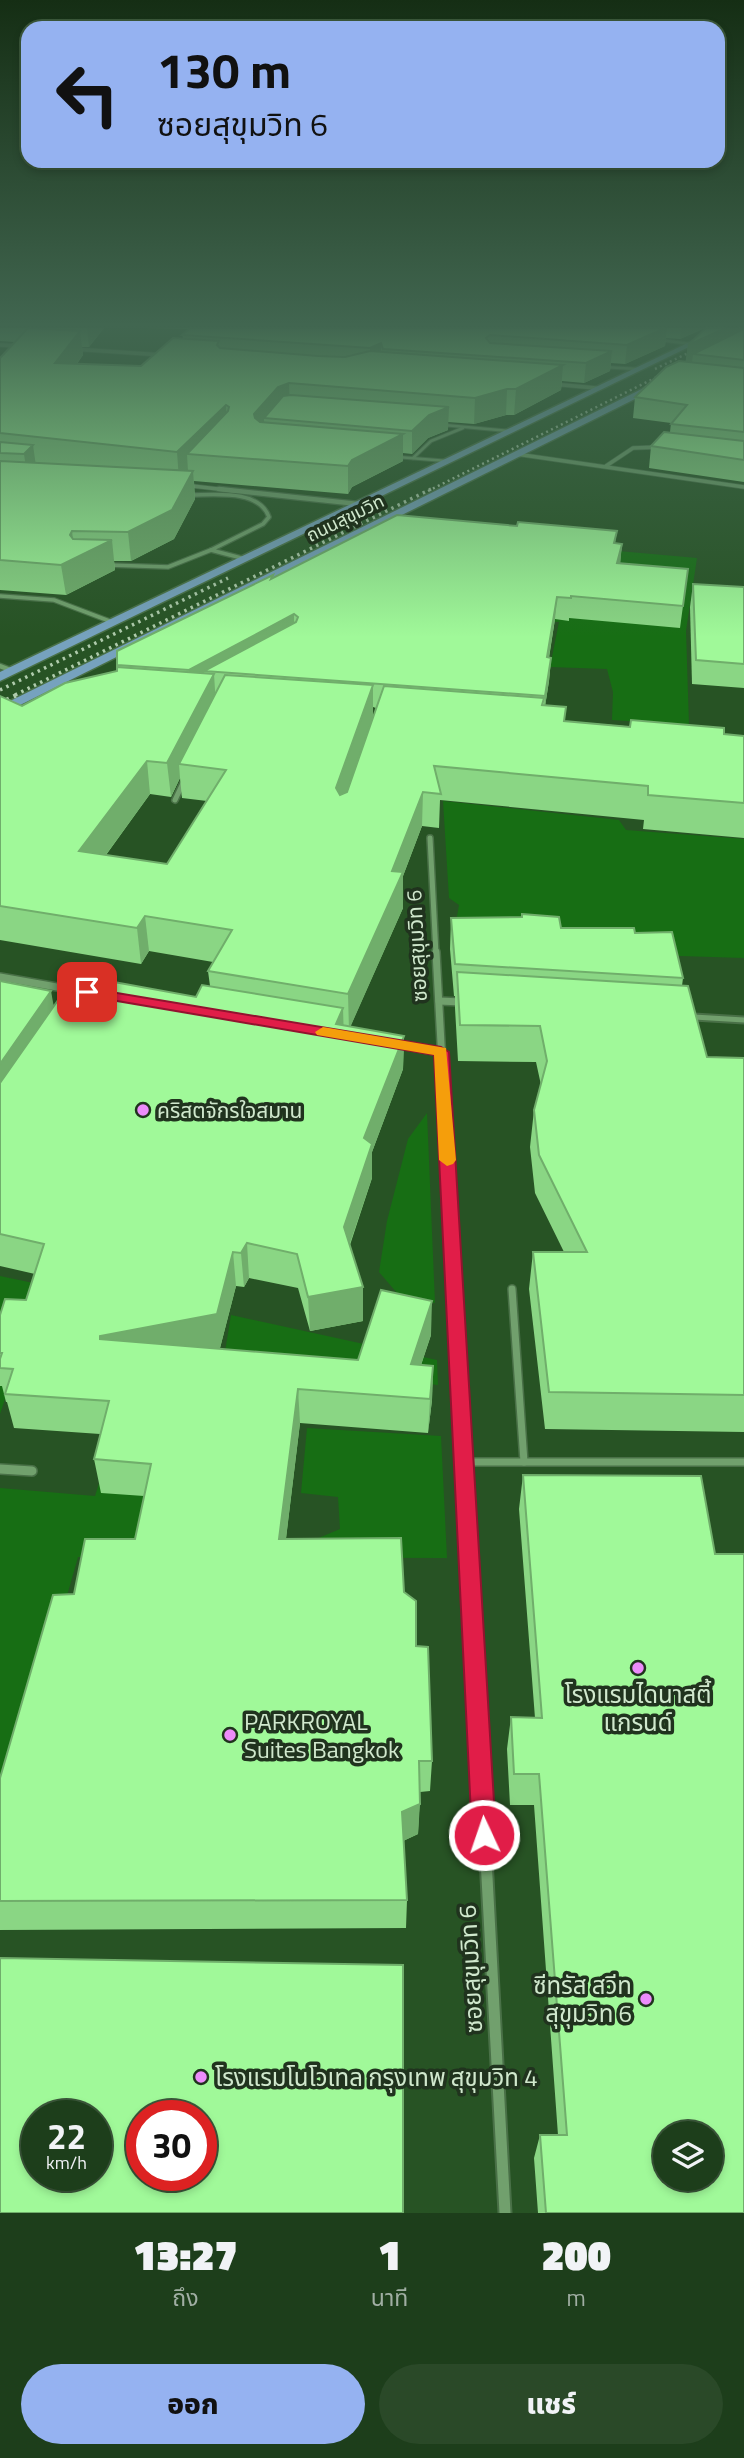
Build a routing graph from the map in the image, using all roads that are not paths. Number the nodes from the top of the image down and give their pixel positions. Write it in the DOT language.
graph roads {
  1 [pos="456,431"];
  2 [pos="509,431"];
  3 [pos="561,431"];
  4 [pos="663,447"];
  5 [pos="514,454"];
  6 [pos="387,456"];
  7 [pos="413,458"];
  8 [pos="447,461"];
  9 [pos="606,466"];
  10 [pos="190,474"];
  11 [pos="181,484"];
  12 [pos="744,487"];
  13 [pos="181,494"];
  14 [pos="358,504"];
  15 [pos="211,550"];
  16 [pos="245,559"];
  17 [pos="99,565"];
  18 [pos="0,596"];
  19 [pos="114,622"];
  20 [pos="0,677"];
  21 [pos="30,678"];
  22 [pos="0,711"];
  23 [pos="187,775"];
  24 [pos="174,800"];
  25 [pos="430,838"];
  26 [pos="0,976"];
  27 [pos="87,992"];
  28 [pos="114,997"];
  29 [pos="80,1001"];
  30 [pos="439,1001"];
  31 [pos="466,1002"];
  32 [pos="681,1016"];
  33 [pos="694,1017"];
  34 [pos="744,1020"];
  35 [pos="387,1042"];
  36 [pos="441,1052"];
  37 [pos="512,1289"];
  38 [pos="464,1462"];
  39 [pos="524,1462"];
  40 [pos="744,1462"];
  41 [pos="0,1469"];
  42 [pos="32,1471"];
  43 [pos="505,2213"];
  1 -- 7 [label="lane"];
  2 -- 8 [label="main road, ถนนสุขุมวิท"];
  3 -- 5 [label="main road, ถนนสุขุมวิท"];
  4 -- 9 [label="street"];
  5 -- 9 [label="street"];
  5 -- 21 [label="main road, ถนนสุขุมวิท"];
  6 -- 7 [label="lane"];
  7 -- 8 [label="lane"];
  8 -- 14 [label="main road, ถนนสุขุมวิท"];
  9 -- 12 [label="street"];
  10 -- 11 [label="lane"];
  11 -- 14 [label="street"];
  13 -- 15 [label="lane"];
  14 -- 16 [label="main road, ถนนสุขุมวิท"];
  15 -- 16 [label="lane"];
  15 -- 17 [label="lane"];
  16 -- 19 [label="main road, ถนนสุขุมวิท"];
  18 -- 19 [label="lane"];
  19 -- 21 [label="main road, ถนนสุขุมวิท"];
  20 -- 21 [label="main road, ถนนสุขุมวิท"];
  21 -- 22 [label="main road, ถนนสุขุมวิท"];
  23 -- 24 [label="street"];
  25 -- 30 [label="street, ซอยสุขุมวิท 6"];
  26 -- 27 [label="street"];
  27 -- 28 [label="street"];
  27 -- 29 [label="lane"];
  30 -- 31 [label="street"];
  30 -- 36 [label="street, ซอยสุขุมวิท 6"];
  32 -- 33 [label="street"];
  33 -- 34 [label="lane"];
  35 -- 36 [label="street"];
  36 -- 38 [label="street, ซอยสุขุมวิท 6"];
  37 -- 39 [label="lane"];
  38 -- 39 [label="lane"];
  38 -- 43 [label="street, ซอยสุขุมวิท 6"];
  39 -- 40 [label="lane"];
  41 -- 42 [label="street"];
}
